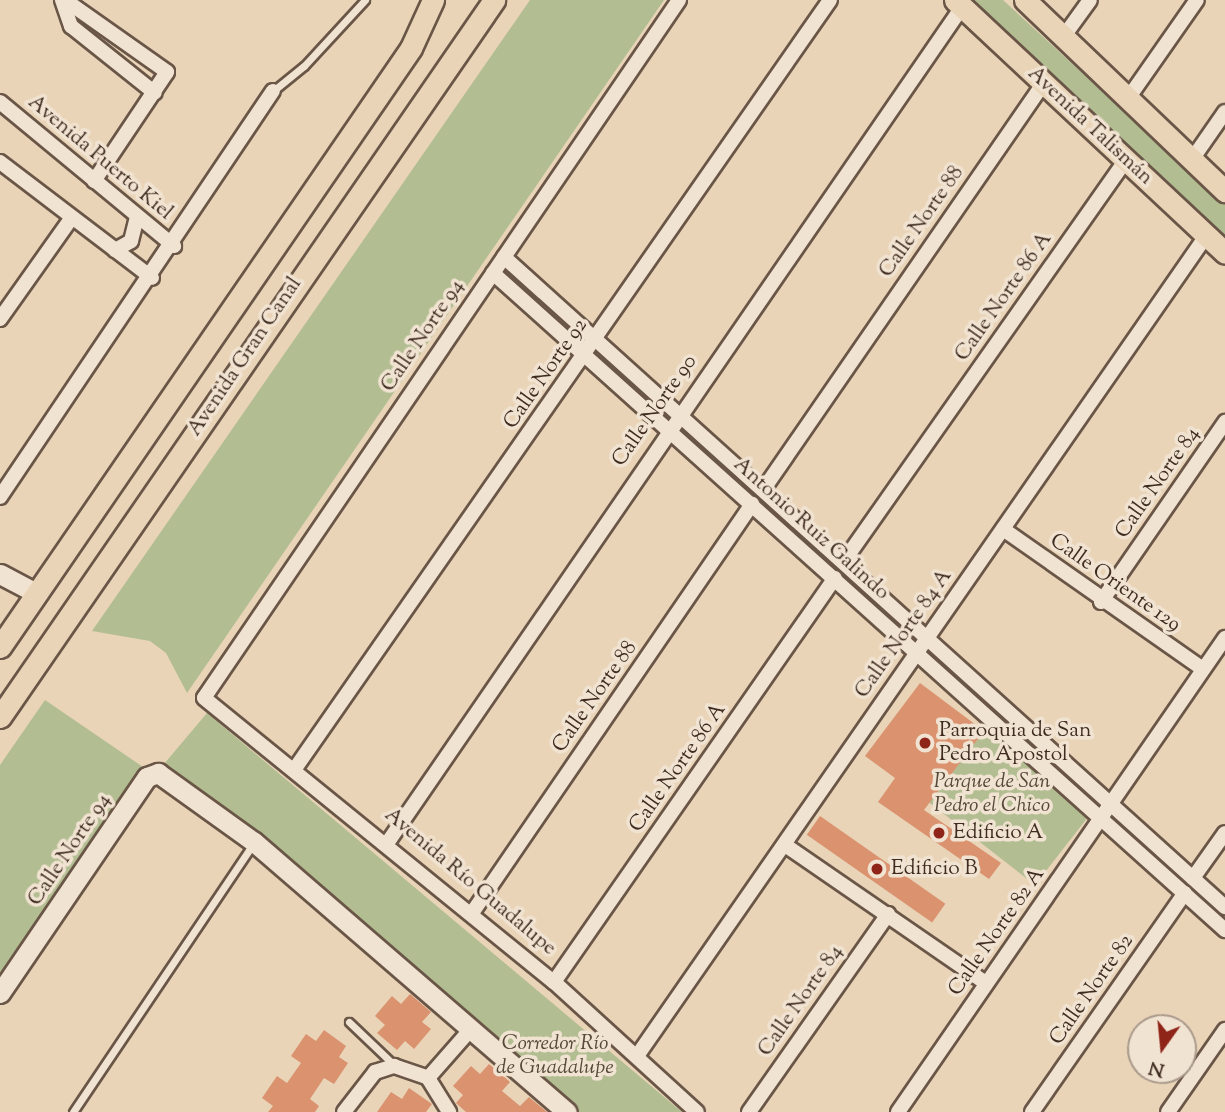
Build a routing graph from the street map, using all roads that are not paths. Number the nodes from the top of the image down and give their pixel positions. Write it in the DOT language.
graph roads {
  1 [pos="64,0"];
  2 [pos="365,0"];
  3 [pos="433,0"];
  4 [pos="494,0"];
  5 [pos="679,0"];
  6 [pos="831,0"];
  7 [pos="1026,0"];
  8 [pos="1090,0"];
  9 [pos="1196,0"];
  10 [pos="958,4"];
  11 [pos="1064,36"];
  12 [pos="1044,82"];
  13 [pos="273,91"];
  14 [pos="155,93"];
  15 [pos="1129,97"];
  16 [pos="0,102"];
  17 [pos="1225,112"];
  18 [pos="1194,158"];
  19 [pos="1126,160"];
  20 [pos="0,162"];
  21 [pos="94,181"];
  22 [pos="1225,191"];
  23 [pos="137,217"];
  24 [pos="70,219"];
  25 [pos="1206,236"];
  26 [pos="174,246"];
  27 [pos="115,250"];
  28 [pos="1225,253"];
  29 [pos="504,257"];
  30 [pos="494,272"];
  31 [pos="152,278"];
  32 [pos="5,299"];
  33 [pos="0,318"];
  34 [pos="595,341"];
  35 [pos="585,355"];
  36 [pos="677,416"];
  37 [pos="1225,422"];
  38 [pos="668,430"];
  39 [pos="763,490"];
  40 [pos="0,497"];
  41 [pos="752,504"];
  42 [pos="1003,529"];
  43 [pos="844,561"];
  44 [pos="0,574"];
  45 [pos="835,578"];
  46 [pos="36,593"];
  47 [pos="1101,602"];
  48 [pos="927,637"];
  49 [pos="1225,638"];
  50 [pos="0,646"];
  51 [pos="917,651"];
  52 [pos="1203,669"];
  53 [pos="204,698"];
  54 [pos="0,717"];
  55 [pos="294,770"];
  56 [pos="1111,805"];
  57 [pos="1103,818"];
  58 [pos="1225,833"];
  59 [pos="254,842"];
  60 [pos="387,842"];
  61 [pos="785,845"];
  62 [pos="1193,878"];
  63 [pos="1185,893"];
  64 [pos="1225,907"];
  65 [pos="472,913"];
  66 [pos="888,914"];
  67 [pos="1225,930"];
  68 [pos="554,982"];
  69 [pos="986,983"];
  70 [pos="0,993"];
  71 [pos="349,1021"];
  72 [pos="471,1029"];
  73 [pos="1225,1030"];
  74 [pos="637,1056"];
  75 [pos="394,1066"];
  76 [pos="428,1078"];
  77 [pos="450,1111"];
  78 [pos="72,1112"];
  79 [pos="344,1112"];
  80 [pos="567,1112"];
  81 [pos="696,1112"];
  82 [pos="749,1112"];
  83 [pos="898,1112"];
  84 [pos="1032,1112"];
  85 [pos="1168,1112"];
  1 -- 14 [label="street"];
  1 -- 14 [label="street"];
  2 -- 13 [label="lane"];
  3 -- 46 [label="main road, Avenida Gran Canal"];
  4 -- 54 [label="main road, Avenida Gran Canal"];
  5 -- 29 [label="street, Calle Norte 94"];
  6 -- 34 [label="street, Calle Norte 92"];
  7 -- 11 [label="main road"];
  8 -- 11 [label="street"];
  9 -- 15 [label="street"];
  10 -- 12 [label="main road, Avenida Talismán"];
  10 -- 36 [label="street, Calle Norte 90"];
  11 -- 15 [label="main road"];
  12 -- 19 [label="main road, Avenida Talismán"];
  12 -- 39 [label="street, Calle Norte 88"];
  13 -- 26 [label="street"];
  14 -- 21 [label="street"];
  15 -- 18 [label="main road"];
  16 -- 21 [label="street, Avenida Puerto Kiel"];
  17 -- 18 [label="street"];
  18 -- 22 [label="main road"];
  19 -- 25 [label="main road, Avenida Talismán"];
  19 -- 43 [label="street, Calle Norte 86 A"];
  20 -- 24 [label="street"];
  21 -- 23 [label="street, Avenida Puerto Kiel"];
  23 -- 26 [label="street, Avenida Puerto Kiel"];
  23 -- 27 [label="street"];
  24 -- 27 [label="street"];
  24 -- 32 [label="street"];
  25 -- 28 [label="main road, Avenida Talismán"];
  25 -- 42 [label="street, Calle Norte 84 A"];
  26 -- 31 [label="street"];
  27 -- 31 [label="street"];
  29 -- 30 [label="street, Calle Norte 94"];
  29 -- 34 [label="street, Antonio Ruiz Galindo"];
  30 -- 35 [label="street, Antonio Ruiz Galindo"];
  30 -- 53 [label="street, Calle Norte 94"];
  31 -- 40 [label="street"];
  32 -- 33 [label="street"];
  34 -- 35 [label="street, Calle Norte 92"];
  34 -- 36 [label="street, Antonio Ruiz Galindo"];
  35 -- 38 [label="street, Antonio Ruiz Galindo"];
  35 -- 55 [label="street, Calle Norte 92"];
  36 -- 38 [label="street, Calle Norte 90"];
  36 -- 39 [label="street, Antonio Ruiz Galindo"];
  37 -- 47 [label="street, Calle Norte 84"];
  38 -- 41 [label="street, Antonio Ruiz Galindo"];
  38 -- 60 [label="street, Calle Norte 90"];
  39 -- 43 [label="street, Antonio Ruiz Galindo"];
  41 -- 45 [label="street, Antonio Ruiz Galindo"];
  41 -- 65 [label="street, Calle Norte 88"];
  42 -- 47 [label="street, Calle Oriente 129"];
  42 -- 48 [label="street, Calle Norte 84 A"];
  43 -- 48 [label="street, Antonio Ruiz Galindo"];
  44 -- 46 [label="street"];
  45 -- 51 [label="street, Antonio Ruiz Galindo"];
  45 -- 68 [label="street, Calle Norte 86 A"];
  46 -- 50 [label="main road, Avenida Gran Canal"];
  47 -- 52 [label="street, Calle Oriente 129"];
  48 -- 51 [label="street, Calle Norte 84 A"];
  48 -- 56 [label="street, Antonio Ruiz Galindo"];
  49 -- 52 [label="street, Calle Norte 82 A"];
  51 -- 57 [label="street, Antonio Ruiz Galindo"];
  51 -- 61 [label="street, Calle Norte 84 A"];
  52 -- 56 [label="street, Calle Norte 82 A"];
  53 -- 55 [label="street, Avenida Río Guadalupe"];
  55 -- 60 [label="street, Avenida Río Guadalupe"];
  56 -- 57 [label="street, Calle Norte 82 A"];
  56 -- 62 [label="street, Antonio Ruiz Galindo"];
  57 -- 63 [label="street, Antonio Ruiz Galindo"];
  57 -- 69 [label="street, Calle Norte 82 A"];
  58 -- 62 [label="street"];
  59 -- 70 [label="street, Calle Norte 94"];
  59 -- 72 [label="street"];
  59 -- 78 [label="lane"];
  60 -- 65 [label="street, Avenida Río Guadalupe"];
  61 -- 66 [label="street"];
  61 -- 74 [label="street, Calle Norte 84 A"];
  62 -- 64 [label="street, Antonio Ruiz Galindo"];
  63 -- 67 [label="street, Antonio Ruiz Galindo"];
  63 -- 84 [label="street, Calle Norte 82"];
  65 -- 68 [label="street, Avenida Río Guadalupe"];
  66 -- 69 [label="street"];
  66 -- 82 [label="street, Calle Norte 84"];
  68 -- 74 [label="street, Avenida Río Guadalupe"];
  69 -- 83 [label="street, Calle Norte 82 A"];
  71 -- 75 [label="lane"];
  72 -- 76 [label="street"];
  72 -- 80 [label="street"];
  73 -- 85 [label="street"];
  74 -- 81 [label="street, Avenida Río Guadalupe"];
  75 -- 76 [label="street"];
  75 -- 79 [label="street"];
  76 -- 77 [label="street"];
}
